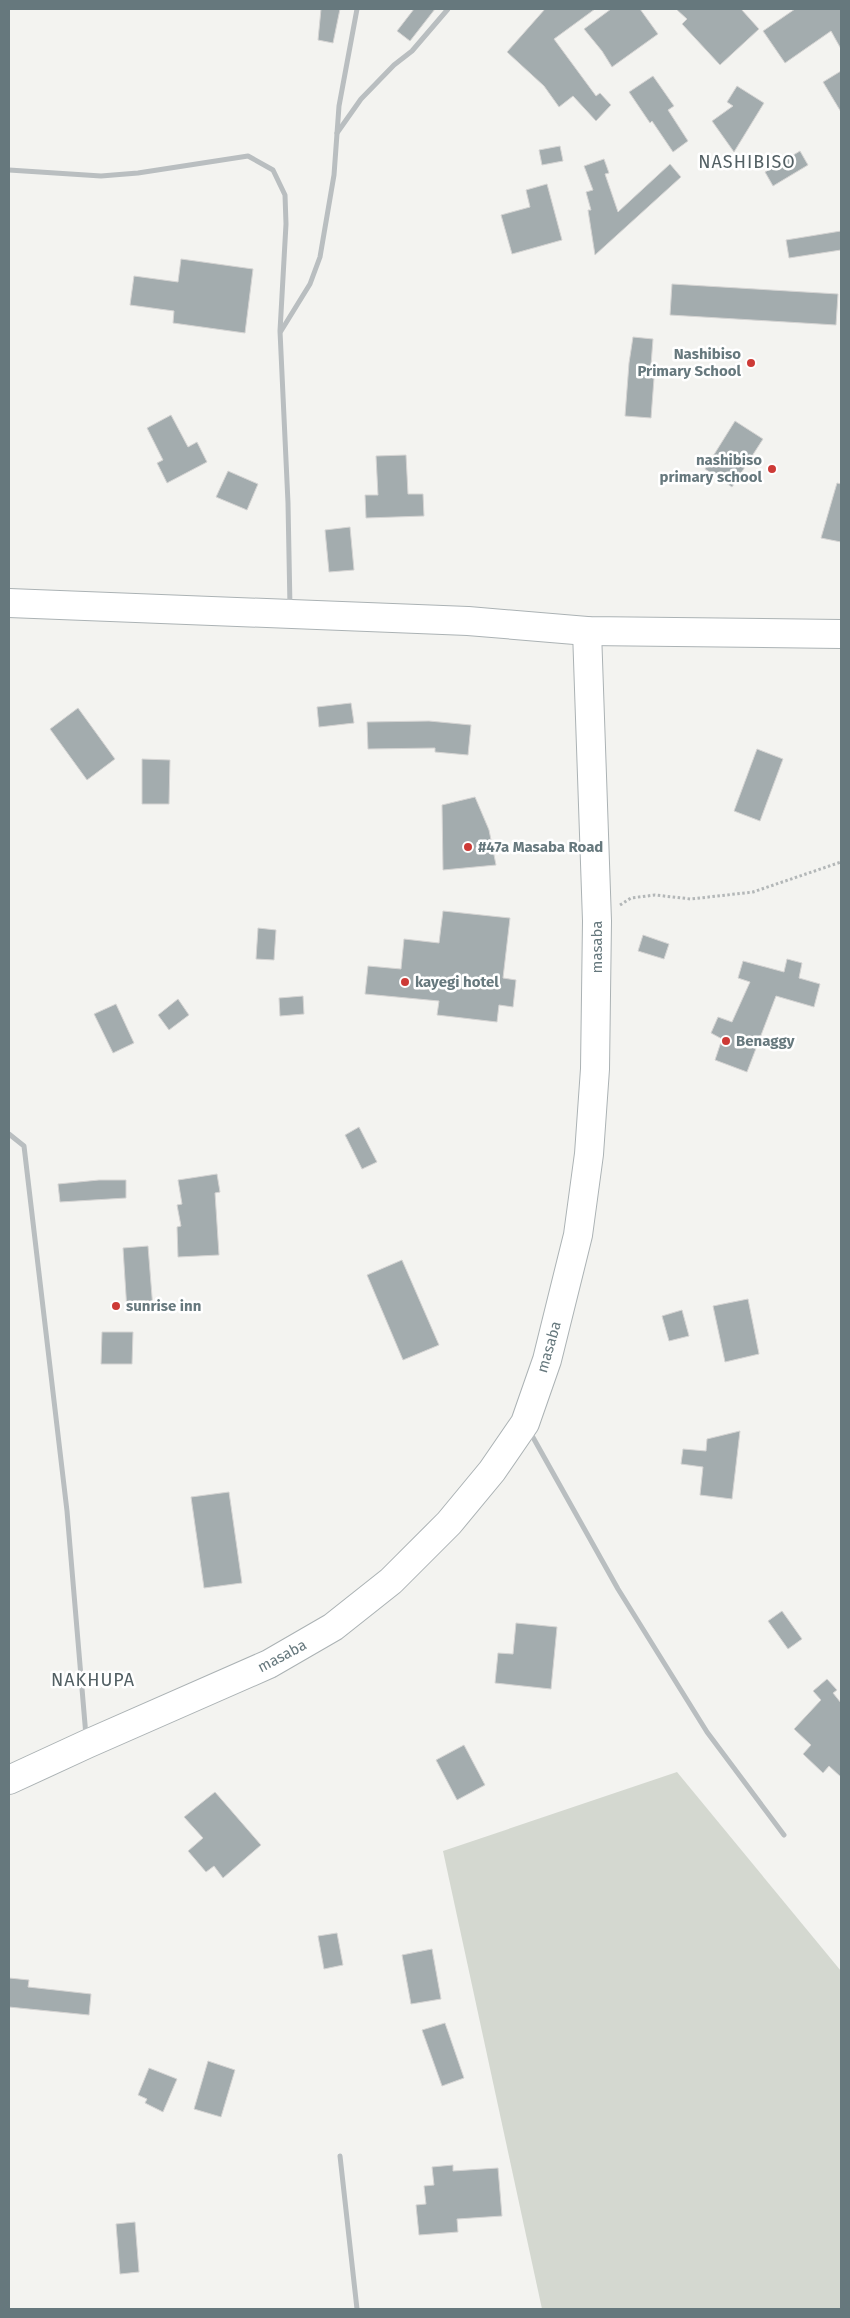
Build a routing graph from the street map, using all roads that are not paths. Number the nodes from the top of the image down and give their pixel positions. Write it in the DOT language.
graph roads {
  1 [pos="357,9"];
  2 [pos="448,9"];
  3 [pos="336,133"];
  4 [pos="9,170"];
  5 [pos="280,332"];
  6 [pos="9,603"];
  7 [pos="290,614"];
  8 [pos="587,631"];
  9 [pos="841,634"];
  10 [pos="9,1134"];
  11 [pos="525,1423"];
  12 [pos="87,1744"];
  13 [pos="9,1780"];
  14 [pos="784,1836"];
  15 [pos="340,2156"];
  16 [pos="357,2309"];
  1 -- 3 [label="street"];
  2 -- 3 [label="street"];
  3 -- 5 [label="street"];
  4 -- 5 [label="street"];
  5 -- 7 [label="street"];
  6 -- 7 [label="street"];
  7 -- 8 [label="street"];
  8 -- 9 [label="street"];
  8 -- 11 [label="street, masaba"];
  10 -- 12 [label="street"];
  11 -- 12 [label="street, masaba"];
  11 -- 14 [label="street"];
  12 -- 13 [label="street, masaba"];
  15 -- 16 [label="street"];
}
